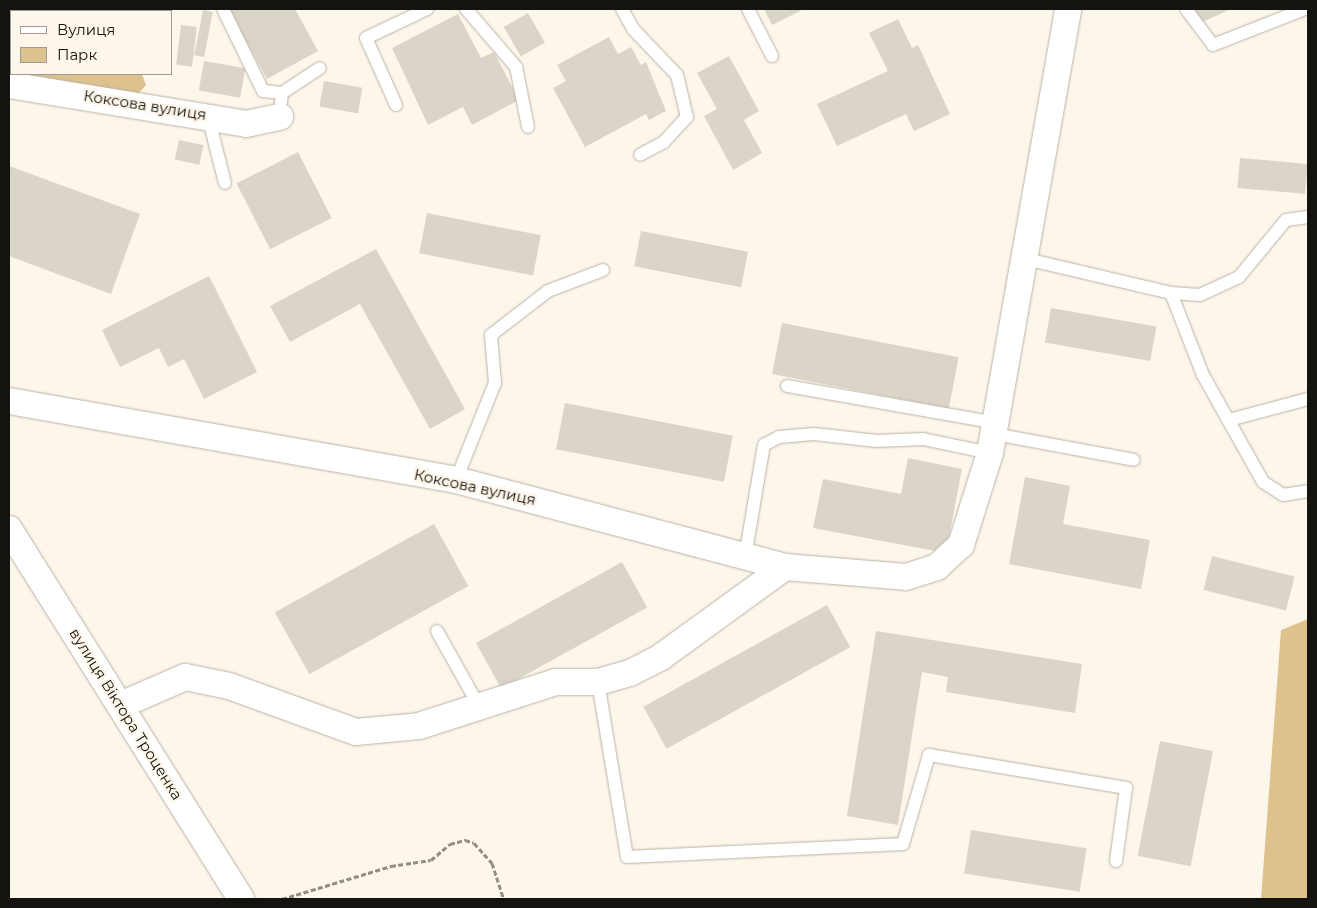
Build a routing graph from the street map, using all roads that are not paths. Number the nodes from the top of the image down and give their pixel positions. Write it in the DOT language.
graph roads {
  1 [pos="223,9"];
  2 [pos="427,9"];
  3 [pos="466,9"];
  4 [pos="622,9"];
  5 [pos="748,9"];
  6 [pos="1068,9"];
  7 [pos="1186,9"];
  8 [pos="1305,9"];
  9 [pos="772,56"];
  10 [pos="320,68"];
  11 [pos="9,85"];
  12 [pos="396,104"];
  13 [pos="281,105"];
  14 [pos="207,114"];
  15 [pos="528,127"];
  16 [pos="640,155"];
  17 [pos="224,183"];
  18 [pos="1308,217"];
  19 [pos="1026,259"];
  20 [pos="603,270"];
  21 [pos="1171,293"];
  22 [pos="787,386"];
  23 [pos="1308,399"];
  24 [pos="9,401"];
  25 [pos="1229,420"];
  26 [pos="993,437"];
  27 [pos="1134,460"];
  28 [pos="456,480"];
  29 [pos="1308,491"];
  30 [pos="9,529"];
  31 [pos="745,557"];
  32 [pos="786,567"];
  33 [pos="437,631"];
  34 [pos="598,682"];
  35 [pos="121,705"];
  36 [pos="480,708"];
  37 [pos="1116,861"];
  38 [pos="241,899"];
  1 -- 13 [label="lane"];
  2 -- 12 [label="lane"];
  3 -- 15 [label="lane"];
  4 -- 16 [label="lane"];
  5 -- 9 [label="lane"];
  6 -- 19 [label="street"];
  7 -- 8 [label="lane"];
  10 -- 13 [label="lane"];
  11 -- 14 [label="street, Коксова вулиця"];
  13 -- 14 [label="street, Коксова вулиця"];
  14 -- 17 [label="lane"];
  18 -- 21 [label="lane"];
  19 -- 21 [label="lane"];
  19 -- 26 [label="street"];
  20 -- 28 [label="lane"];
  21 -- 25 [label="lane"];
  22 -- 26 [label="lane"];
  23 -- 25 [label="lane"];
  24 -- 28 [label="street, Коксова вулиця"];
  25 -- 29 [label="lane"];
  26 -- 27 [label="lane"];
  26 -- 31 [label="lane"];
  26 -- 32 [label="street, Коксова вулиця"];
  28 -- 31 [label="street, Коксова вулиця"];
  30 -- 35 [label="street, вулиця Віктора Троценка"];
  31 -- 32 [label="street, Коксова вулиця"];
  32 -- 34 [label="street"];
  33 -- 36 [label="lane"];
  34 -- 36 [label="street"];
  34 -- 37 [label="lane"];
  35 -- 36 [label="street"];
  35 -- 38 [label="street, вулиця Віктора Троценка"];
}
